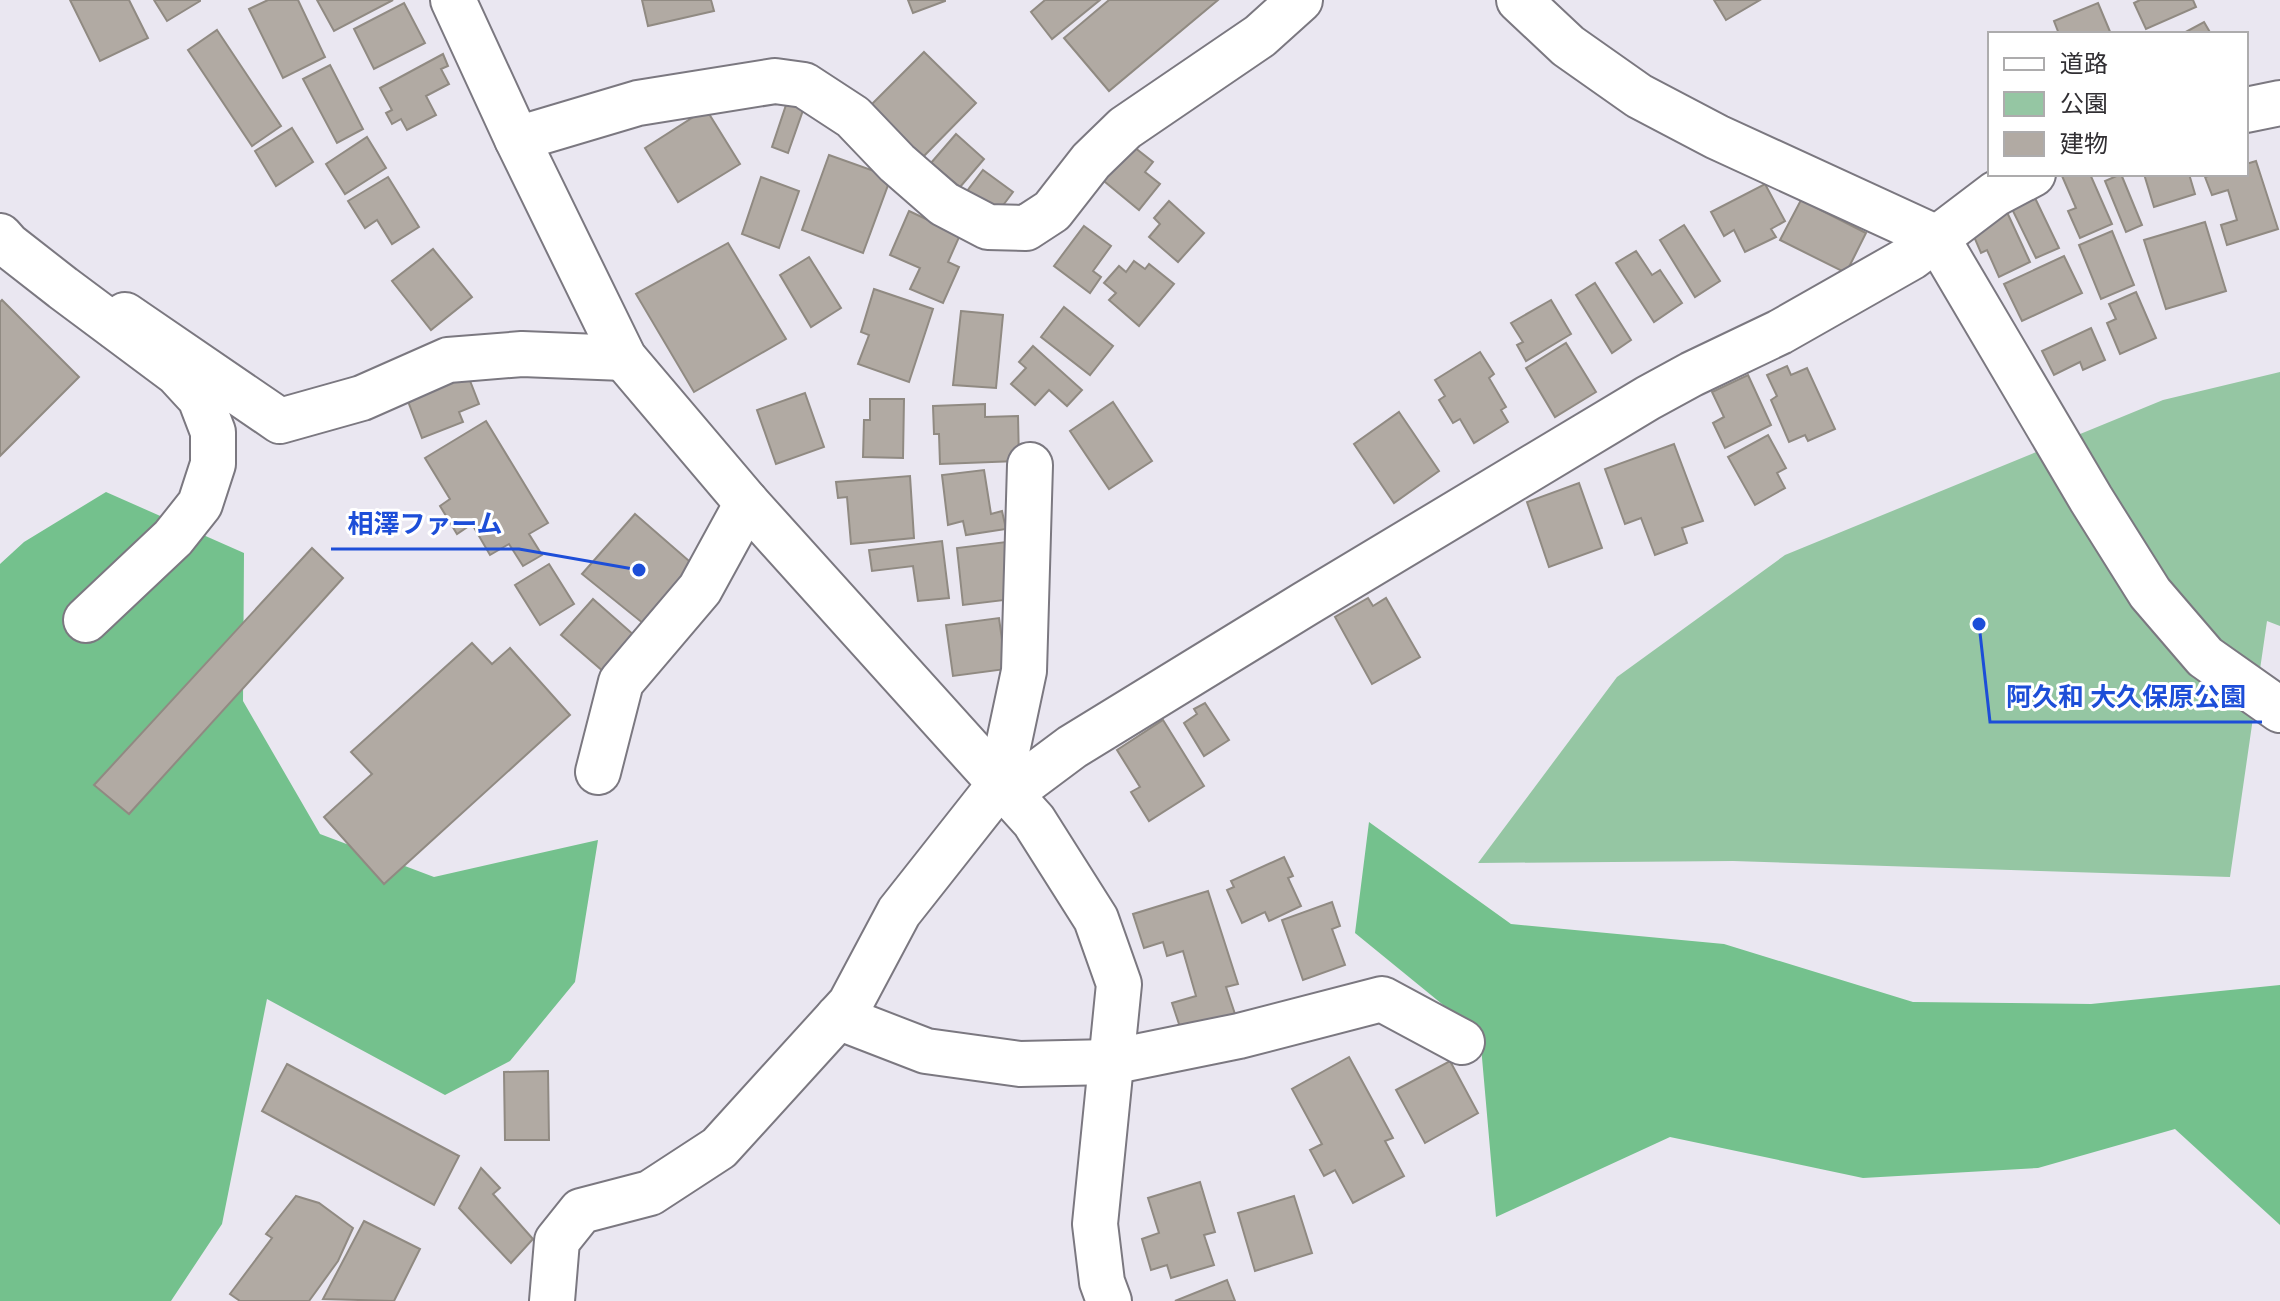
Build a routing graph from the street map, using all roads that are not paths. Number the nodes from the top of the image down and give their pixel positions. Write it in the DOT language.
graph roads {
  1 [pos="453,0"];
  2 [pos="1300,0"];
  3 [pos="1519,0"];
  4 [pos="2280,103"];
  5 [pos="2248,110"];
  6 [pos="517,139"];
  7 [pos="2029,176"];
  8 [pos="0,236"];
  9 [pos="1937,238"];
  10 [pos="116,327"];
  11 [pos="624,358"];
  12 [pos="1030,465"];
  13 [pos="747,503"];
  14 [pos="86,620"];
  15 [pos="2280,710"];
  16 [pos="598,772"];
  17 [pos="1005,789"];
  18 [pos="838,1017"];
  19 [pos="1462,1042"];
  20 [pos="1111,1062"];
  21 [pos="552,1301"];
  22 [pos="1109,1301"];
  1 -- 6 [label="street"];
  2 -- 6 [label="street"];
  3 -- 9 [label="street"];
  4 -- 5 [label="street"];
  6 -- 11 [label="street"];
  7 -- 9 [label="street"];
  8 -- 10 [label="street"];
  9 -- 15 [label="street"];
  9 -- 17 [label="street"];
  10 -- 11 [label="street"];
  10 -- 14 [label="street"];
  11 -- 13 [label="street"];
  12 -- 17 [label="street"];
  13 -- 16 [label="street"];
  13 -- 17 [label="street"];
  17 -- 18 [label="street"];
  17 -- 20 [label="street"];
  18 -- 20 [label="street"];
  18 -- 21 [label="street"];
  19 -- 20 [label="street"];
  20 -- 22 [label="street"];
}
